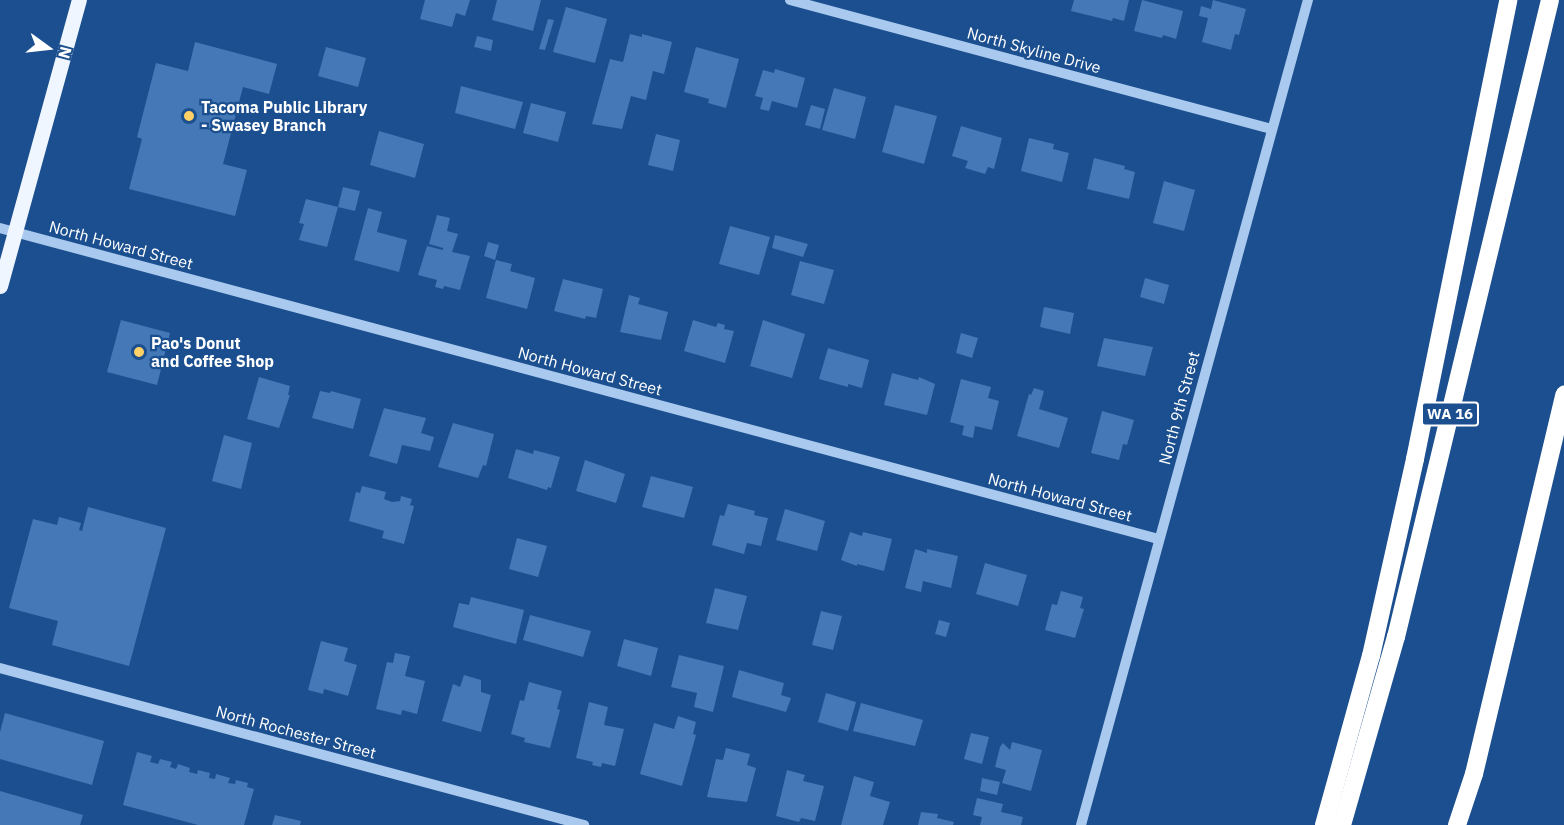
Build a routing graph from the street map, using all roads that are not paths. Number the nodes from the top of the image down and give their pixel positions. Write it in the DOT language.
graph roads {
  1 [pos="79,0"];
  2 [pos="790,0"];
  3 [pos="1308,0"];
  4 [pos="1508,0"];
  5 [pos="1550,0"];
  6 [pos="1270,129"];
  7 [pos="7,230"];
  8 [pos="0,286"];
  9 [pos="1564,395"];
  10 [pos="1158,539"];
  11 [pos="0,668"];
  12 [pos="584,825"];
  13 [pos="1080,825"];
  14 [pos="1324,825"];
  15 [pos="1342,825"];
  16 [pos="1457,825"];
  1 -- 7 [label="main road"];
  2 -- 6 [label="street, North Skyline Drive"];
  3 -- 6 [label="street, North 9th Street"];
  4 -- 14 [label="highway"];
  5 -- 15 [label="highway, WA 16"];
  6 -- 10 [label="street, North 9th Street"];
  7 -- 8 [label="main road"];
  7 -- 10 [label="street, North Howard Street"];
  9 -- 16 [label="highway"];
  10 -- 13 [label="street, North 9th Street"];
  11 -- 12 [label="street, North Rochester Street"];
}
